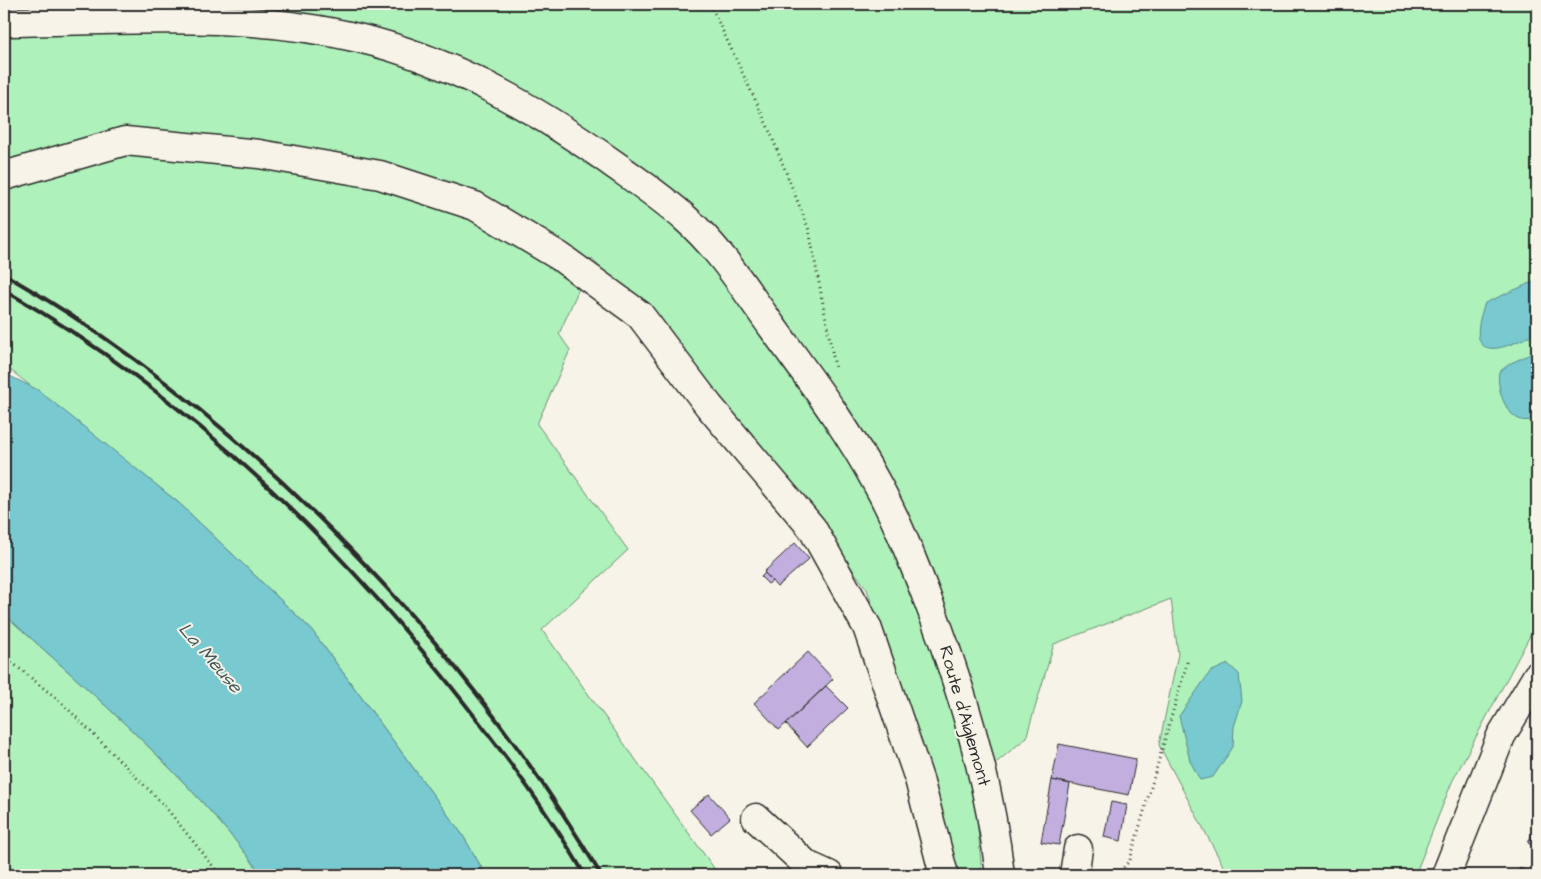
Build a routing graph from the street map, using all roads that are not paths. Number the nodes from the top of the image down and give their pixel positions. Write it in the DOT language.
graph roads {
  1 [pos="4,22"];
  2 [pos="4,176"];
  3 [pos="1537,676"];
  4 [pos="756,818"];
  5 [pos="1078,849"];
  6 [pos="829,875"];
  7 [pos="944,875"];
  8 [pos="1000,875"];
  9 [pos="1074,875"];
  10 [pos="1446,875"];
  1 -- 8 [label="street, Route d'Aiglemont"];
  2 -- 7 [label="street"];
  3 -- 10 [label="street"];
  4 -- 6 [label="street"];
  5 -- 9 [label="street"];
}
